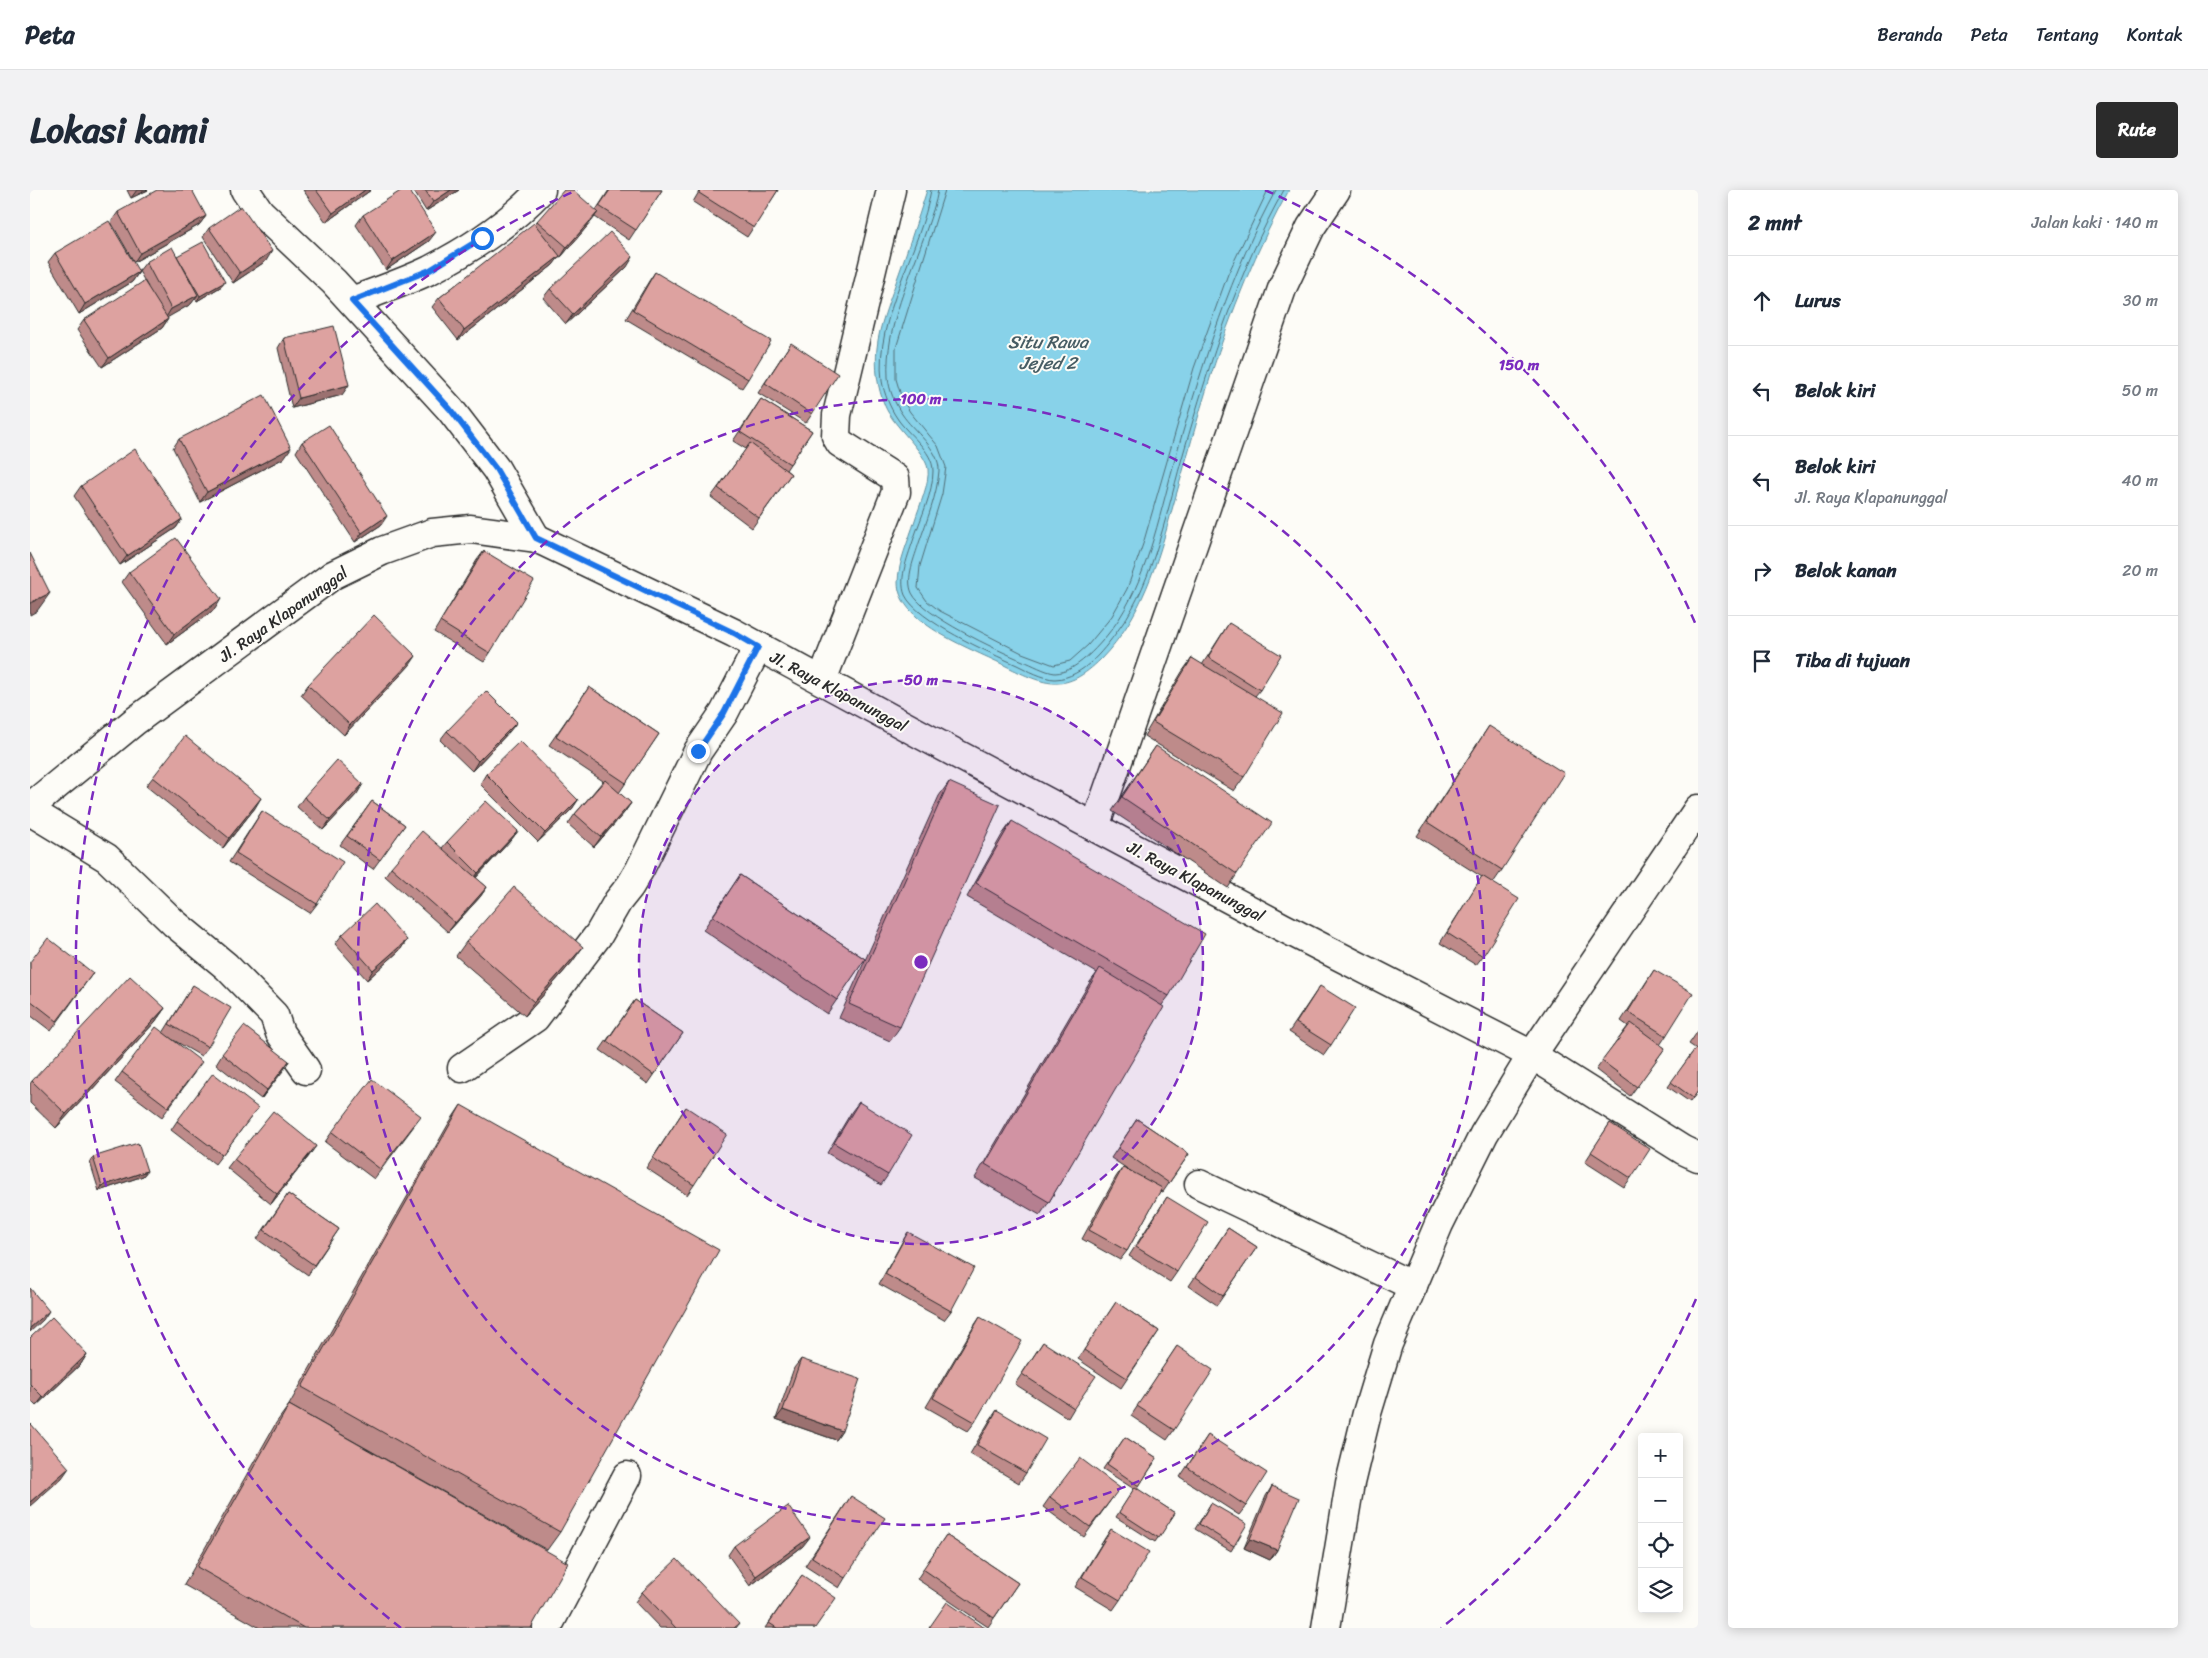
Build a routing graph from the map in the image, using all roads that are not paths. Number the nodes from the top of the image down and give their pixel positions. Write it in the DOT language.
graph roads {
  1 [pos="245,190"];
  2 [pos="541,190"];
  3 [pos="891,190"];
  4 [pos="1336,190"];
  5 [pos="352,301"];
  6 [pos="536,538"];
  7 [pos="758,647"];
  8 [pos="822,680"];
  9 [pos="30,809"];
  10 [pos="1698,809"];
  11 [pos="1095,826"];
  12 [pos="1532,1055"];
  13 [pos="462,1068"];
  14 [pos="306,1070"];
  15 [pos="1698,1157"];
  16 [pos="1198,1184"];
  17 [pos="1412,1286"];
  18 [pos="627,1476"];
  19 [pos="547,1628"];
  20 [pos="1326,1628"];
  1 -- 5 [label="street"];
  2 -- 5 [label="street"];
  3 -- 8 [label="street"];
  4 -- 11 [label="street"];
  5 -- 6 [label="street"];
  6 -- 7 [label="street, Jl. Raya Klapanunggal"];
  6 -- 9 [label="street, Jl. Raya Klapanunggal"];
  7 -- 8 [label="street, Jl. Raya Klapanunggal"];
  7 -- 13 [label="street"];
  8 -- 11 [label="street, Jl. Raya Klapanunggal"];
  9 -- 14 [label="street"];
  10 -- 12 [label="street"];
  11 -- 12 [label="street, Jl. Raya Klapanunggal"];
  12 -- 15 [label="street, Jl. Raya Klapanunggal"];
  12 -- 17 [label="street"];
  16 -- 17 [label="street"];
  17 -- 20 [label="street"];
  18 -- 19 [label="street"];
}
